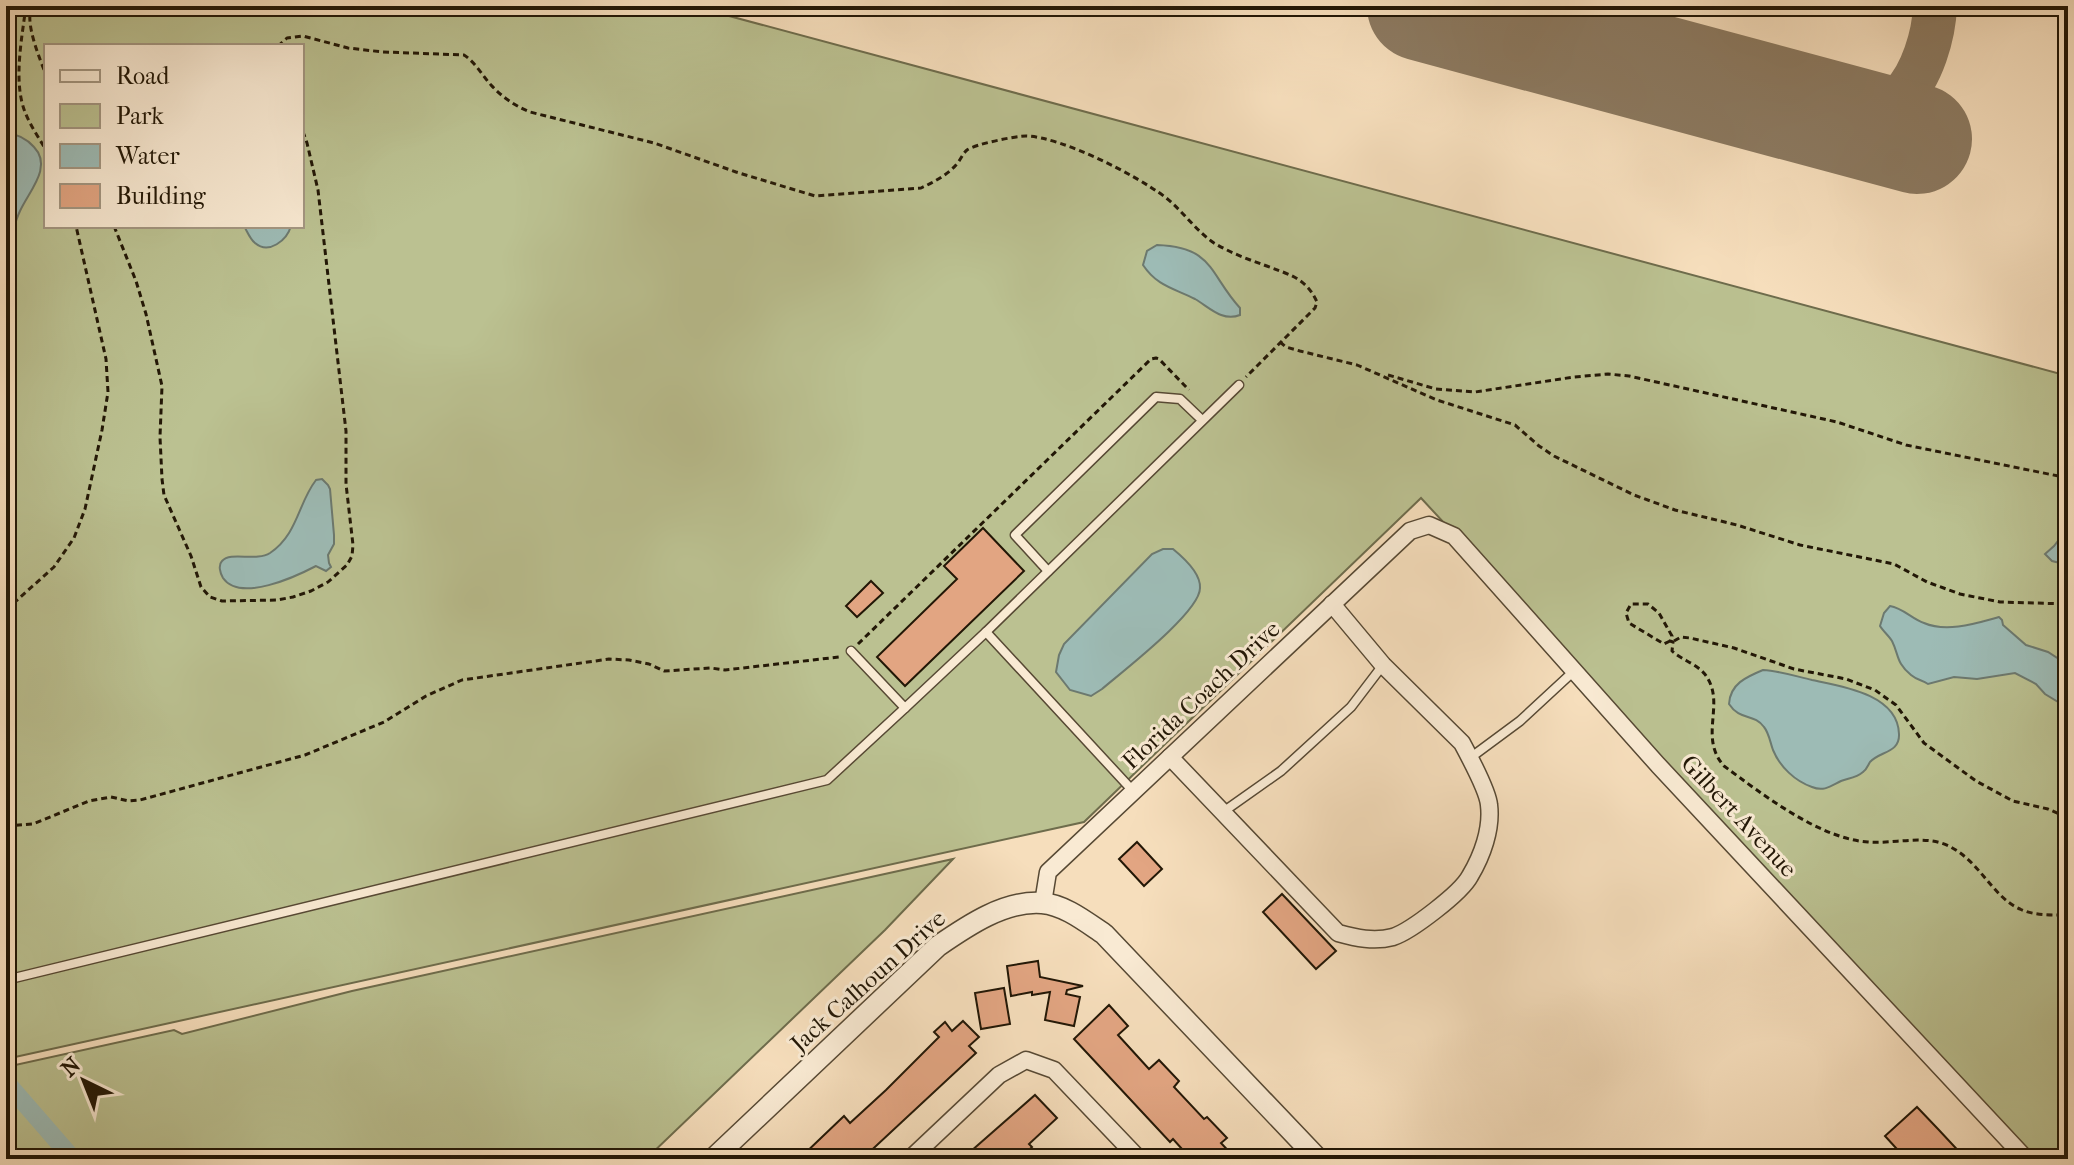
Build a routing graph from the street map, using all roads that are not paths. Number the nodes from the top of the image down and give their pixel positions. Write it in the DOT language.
graph roads {
  1 [pos="1239,385"];
  2 [pos="1202,420"];
  3 [pos="1410,531"];
  4 [pos="1048,571"];
  5 [pos="1332,604"];
  6 [pos="986,632"];
  7 [pos="848,654"];
  8 [pos="1383,665"];
  9 [pos="1574,671"];
  10 [pos="905,708"];
  11 [pos="1170,757"];
  12 [pos="1470,758"];
  13 [pos="1133,791"];
  14 [pos="1223,812"];
  15 [pos="1043,903"];
  16 [pos="6,980"];
  17 [pos="713,1159"];
  18 [pos="910,1159"];
  19 [pos="1139,1159"];
  20 [pos="1318,1159"];
  21 [pos="2026,1159"];
  1 -- 2 [label="lane"];
  2 -- 4 [label="lane"];
  2 -- 4 [label="lane"];
  3 -- 5 [label="street, Florida Coach Drive"];
  3 -- 9 [label="street, Gilbert Avenue"];
  4 -- 6 [label="lane"];
  5 -- 8 [label="street"];
  5 -- 11 [label="street, Florida Coach Drive"];
  6 -- 10 [label="lane"];
  6 -- 13 [label="lane"];
  7 -- 10 [label="lane"];
  8 -- 12 [label="street"];
  8 -- 14 [label="lane"];
  9 -- 12 [label="lane"];
  9 -- 21 [label="street, Gilbert Avenue"];
  10 -- 16 [label="lane"];
  11 -- 13 [label="street, Florida Coach Drive"];
  11 -- 14 [label="street"];
  12 -- 14 [label="street"];
  13 -- 15 [label="street, Florida Coach Drive"];
  15 -- 17 [label="street, Jack Calhoun Drive"];
  15 -- 20 [label="street"];
  18 -- 19 [label="street"];
}
